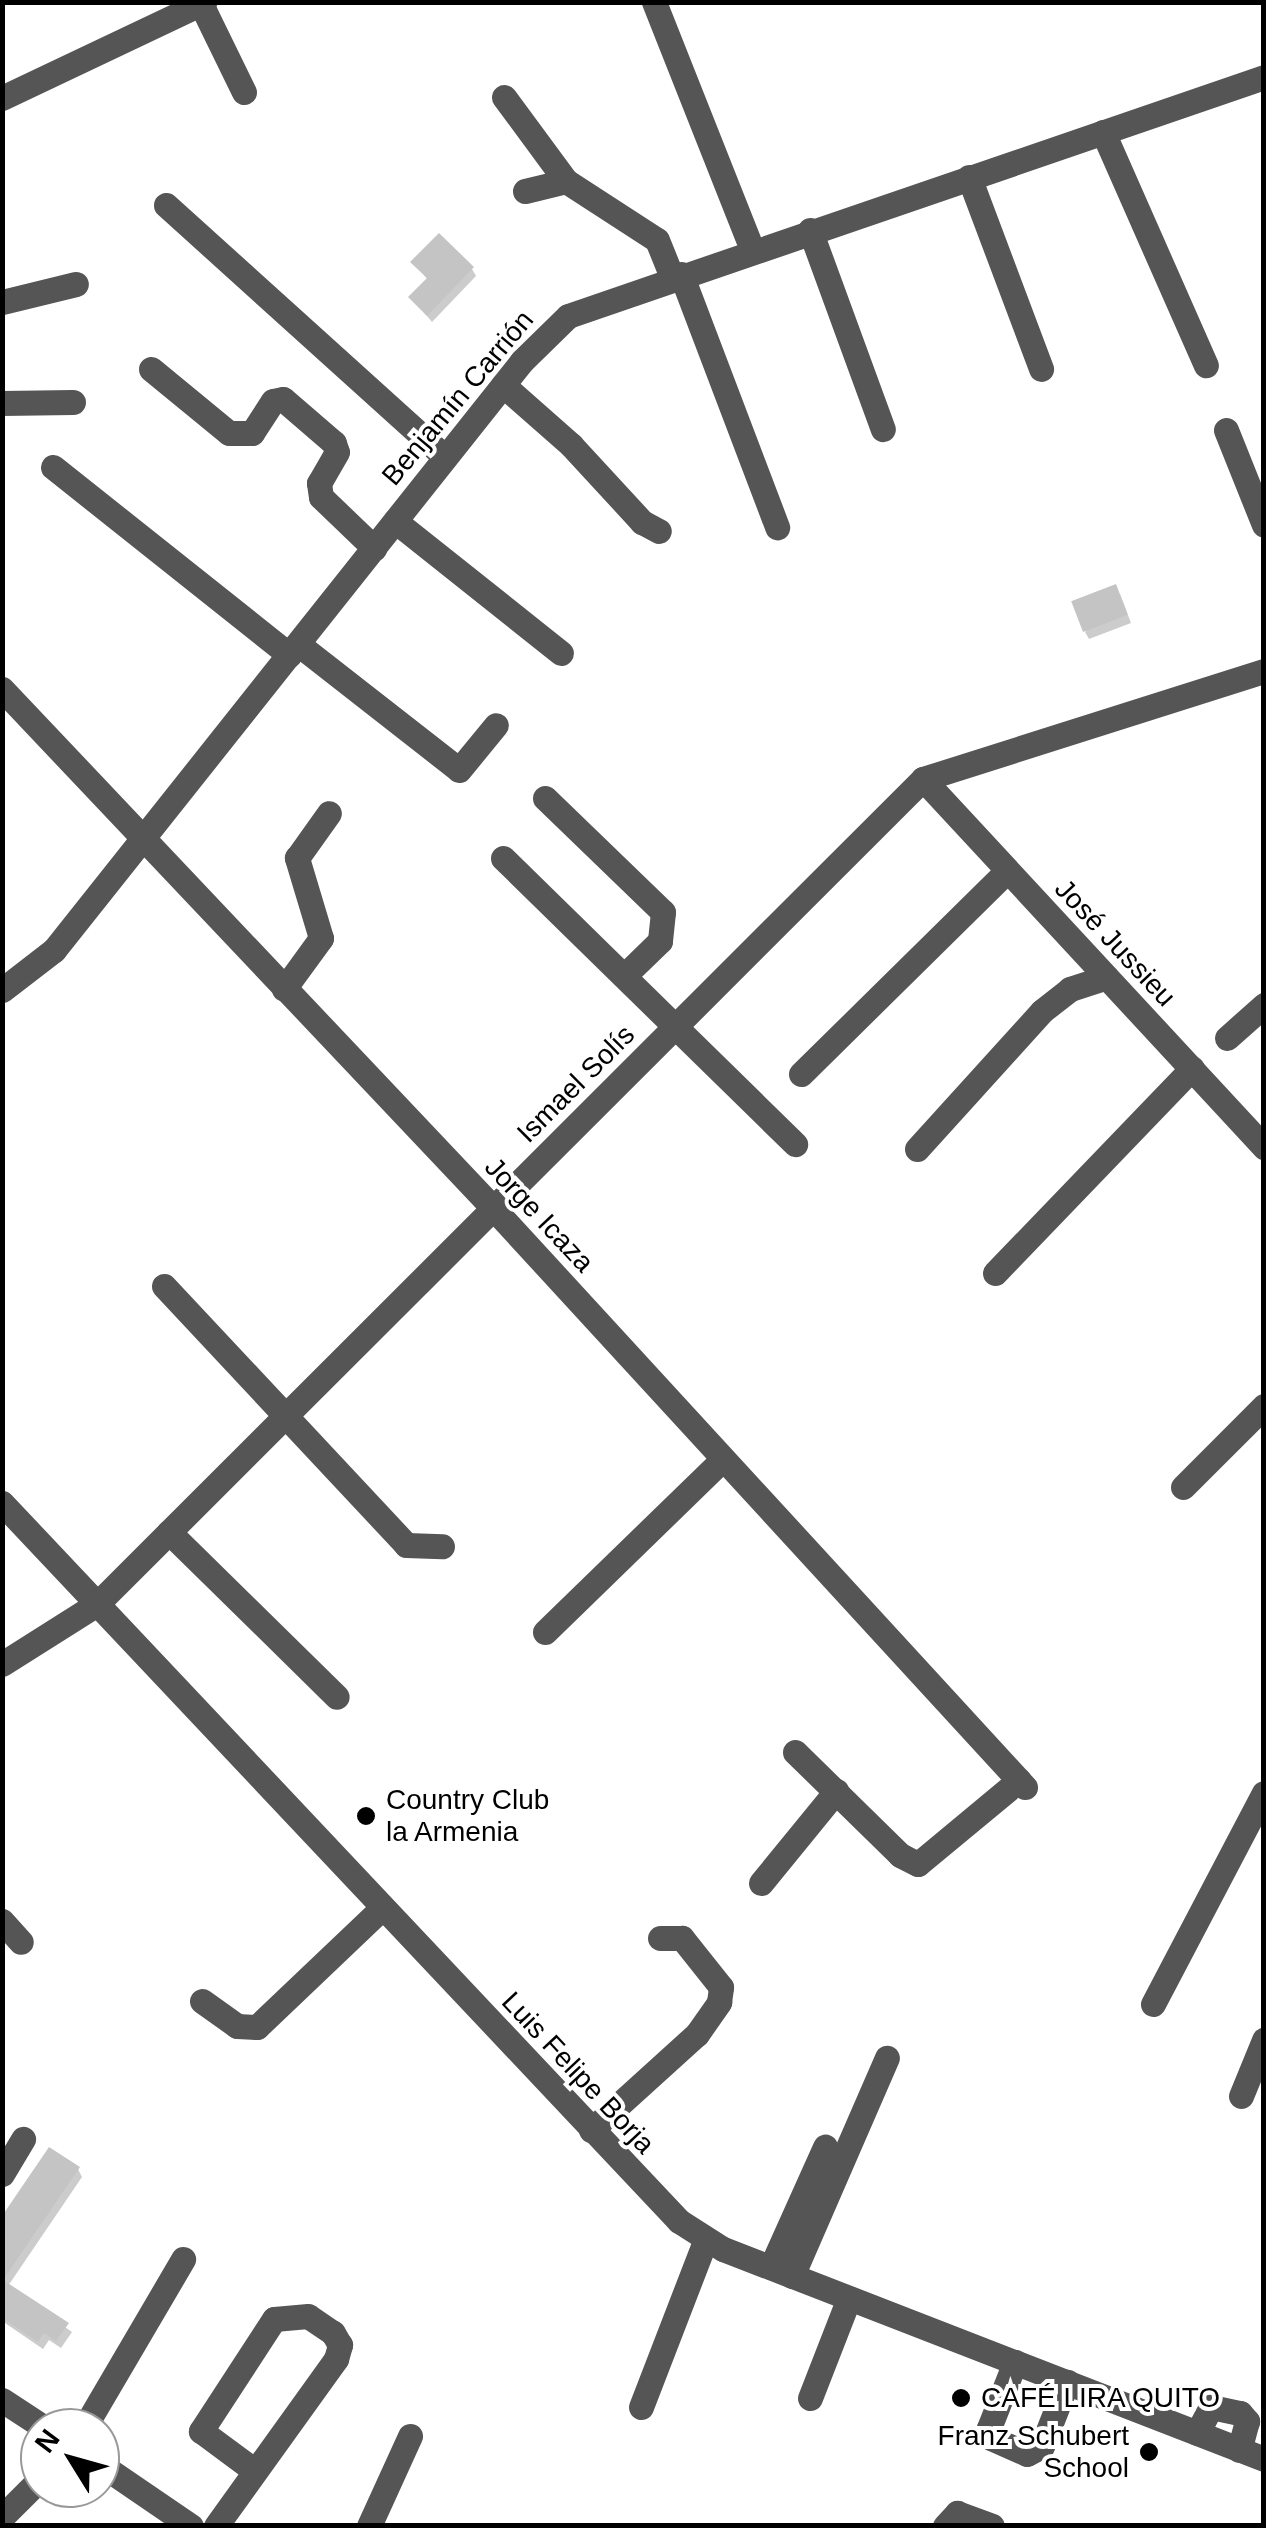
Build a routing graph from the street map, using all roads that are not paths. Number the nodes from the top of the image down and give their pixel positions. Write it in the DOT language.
graph roads {
  1 [pos="654,2"];
  2 [pos="203,3"];
  3 [pos="1264,77"];
  4 [pos="244,92"];
  5 [pos="504,97"];
  6 [pos="2,98"];
  7 [pos="1104,132"];
  8 [pos="969,177"];
  9 [pos="566,181"];
  10 [pos="525,191"];
  11 [pos="166,205"];
  12 [pos="810,230"];
  13 [pos="752,250"];
  14 [pos="676,275"];
  15 [pos="76,284"];
  16 [pos="2,302"];
  17 [pos="1206,366"];
  18 [pos="151,369"];
  19 [pos="1040,369"];
  20 [pos="502,385"];
  21 [pos="73,402"];
  22 [pos="2,404"];
  23 [pos="883,429"];
  24 [pos="1226,430"];
  25 [pos="446,457"];
  26 [pos="53,468"];
  27 [pos="395,521"];
  28 [pos="1264,525"];
  29 [pos="777,527"];
  30 [pos="659,531"];
  31 [pos="374,548"];
  32 [pos="294,650"];
  33 [pos="561,653"];
  34 [pos="1263,671"];
  35 [pos="2,689"];
  36 [pos="496,725"];
  37 [pos="923,780"];
  38 [pos="545,798"];
  39 [pos="330,814"];
  40 [pos="143,840"];
  41 [pos="503,858"];
  42 [pos="1007,870"];
  43 [pos="625,976"];
  44 [pos="1106,977"];
  45 [pos="284,988"];
  46 [pos="2,990"];
  47 [pos="1264,1005"];
  48 [pos="677,1025"];
  49 [pos="1227,1038"];
  50 [pos="1192,1068"];
  51 [pos="801,1074"];
  52 [pos="795,1144"];
  53 [pos="1264,1148"];
  54 [pos="916,1149"];
  55 [pos="494,1208"];
  56 [pos="995,1273"];
  57 [pos="164,1286"];
  58 [pos="1264,1406"];
  59 [pos="287,1414"];
  60 [pos="723,1459"];
  61 [pos="1183,1487"];
  62 [pos="2,1503"];
  63 [pos="169,1532"];
  64 [pos="442,1546"];
  65 [pos="97,1604"];
  66 [pos="545,1632"];
  67 [pos="2,1664"];
  68 [pos="337,1697"];
  69 [pos="795,1752"];
  70 [pos="1261,1782"];
  71 [pos="836,1792"];
  72 [pos="761,1882"];
  73 [pos="382,1908"];
  74 [pos="2,1921"];
  75 [pos="660,1938"];
  76 [pos="22,1942"];
  77 [pos="202,2001"];
  78 [pos="1153,2004"];
  79 [pos="1264,2040"];
  80 [pos="887,2058"];
  81 [pos="1241,2096"];
  82 [pos="590,2130"];
  83 [pos="23,2139"];
  84 [pos="825,2147"];
  85 [pos="2,2174"];
  86 [pos="705,2241"];
  87 [pos="184,2259"];
  88 [pos="782,2271"];
  89 [pos="850,2298"];
  90 [pos="1015,2362"];
  91 [pos="1067,2382"];
  92 [pos="810,2398"];
  93 [pos="640,2407"];
  94 [pos="96,2408"];
  95 [pos="410,2436"];
  96 [pos="1264,2459"];
  97 [pos="255,2471"];
  98 [pos="120,2478"];
  99 [pos="20,2499"];
  100 [pos="2,2517"];
  101 [pos="183,2524"];
  102 [pos="216,2526"];
  103 [pos="370,2526"];
  104 [pos="945,2526"];
  105 [pos="992,2526"];
  1 -- 13 [label="street"];
  2 -- 4 [label="street"];
  2 -- 6 [label="street"];
  3 -- 7 [label="street, Benjamín Carrión"];
  5 -- 9 [label="street"];
  7 -- 8 [label="street, Benjamín Carrión"];
  7 -- 17 [label="street"];
  8 -- 12 [label="street, Benjamín Carrión"];
  8 -- 19 [label="street"];
  9 -- 10 [label="street"];
  9 -- 14 [label="street"];
  11 -- 25 [label="street"];
  12 -- 13 [label="street, Benjamín Carrión"];
  12 -- 23 [label="street"];
  13 -- 14 [label="street, Benjamín Carrión"];
  14 -- 20 [label="street, Benjamín Carrión"];
  14 -- 29 [label="street"];
  15 -- 16 [label="street"];
  18 -- 31 [label="street"];
  20 -- 25 [label="street, Benjamín Carrión"];
  20 -- 30 [label="street"];
  21 -- 22 [label="street"];
  24 -- 28 [label="street"];
  25 -- 27 [label="street, Benjamín Carrión"];
  26 -- 32 [label="street"];
  27 -- 31 [label="street, Benjamín Carrión"];
  27 -- 33 [label="street"];
  31 -- 32 [label="street, Benjamín Carrión"];
  32 -- 36 [label="street"];
  32 -- 40 [label="street, Benjamín Carrión"];
  34 -- 37 [label="street, Ismael Solís"];
  35 -- 40 [label="street, Jorge Icaza"];
  37 -- 42 [label="street, José Jussieu"];
  37 -- 48 [label="street, Ismael Solís"];
  38 -- 43 [label="street"];
  39 -- 45 [label="street"];
  40 -- 45 [label="street, Jorge Icaza"];
  40 -- 46 [label="street, Benjamín Carrión"];
  41 -- 43 [label="street"];
  42 -- 44 [label="street, José Jussieu"];
  42 -- 51 [label="street"];
  43 -- 48 [label="street"];
  44 -- 50 [label="street, José Jussieu"];
  44 -- 54 [label="street"];
  45 -- 55 [label="street, Jorge Icaza"];
  47 -- 49 [label="street"];
  48 -- 52 [label="street"];
  48 -- 55 [label="street, Ismael Solís"];
  50 -- 53 [label="street, José Jussieu"];
  50 -- 56 [label="street"];
  55 -- 59 [label="street, Ismael Solís"];
  55 -- 60 [label="street, Jorge Icaza"];
  57 -- 59 [label="street"];
  58 -- 61 [label="street"];
  59 -- 63 [label="street, Ismael Solís"];
  59 -- 64 [label="street"];
  60 -- 66 [label="street"];
  60 -- 71 [label="street, Jorge Icaza"];
  62 -- 65 [label="street, Luis Felipe Borja"];
  63 -- 65 [label="street, Ismael Solís"];
  63 -- 68 [label="street"];
  65 -- 67 [label="street, Ismael Solís"];
  65 -- 73 [label="street, Luis Felipe Borja"];
  69 -- 71 [label="street"];
  70 -- 78 [label="street"];
  71 -- 72 [label="street"];
  73 -- 77 [label="street"];
  73 -- 82 [label="street, Luis Felipe Borja"];
  74 -- 76 [label="street"];
  75 -- 82 [label="street"];
  79 -- 81 [label="street"];
  80 -- 88 [label="street"];
  82 -- 86 [label="street, Luis Felipe Borja"];
  83 -- 85 [label="street"];
  84 -- 88 [label="street"];
  86 -- 88 [label="street, Luis Felipe Borja"];
  86 -- 93 [label="street"];
  87 -- 94 [label="street"];
  88 -- 89 [label="street, Luis Felipe Borja"];
  89 -- 90 [label="street, Luis Felipe Borja"];
  89 -- 92 [label="street"];
  90 -- 91 [label="street, Luis Felipe Borja"];
  90 -- 91 [label="street"];
  91 -- 96 [label="street, Luis Felipe Borja"];
  95 -- 103 [label="street"];
  97 -- 97 [label="street"];
  97 -- 102 [label="street"];
  98 -- 101 [label="street"];
  99 -- 100 [label="street"];
  104 -- 105 [label="street"];
}
